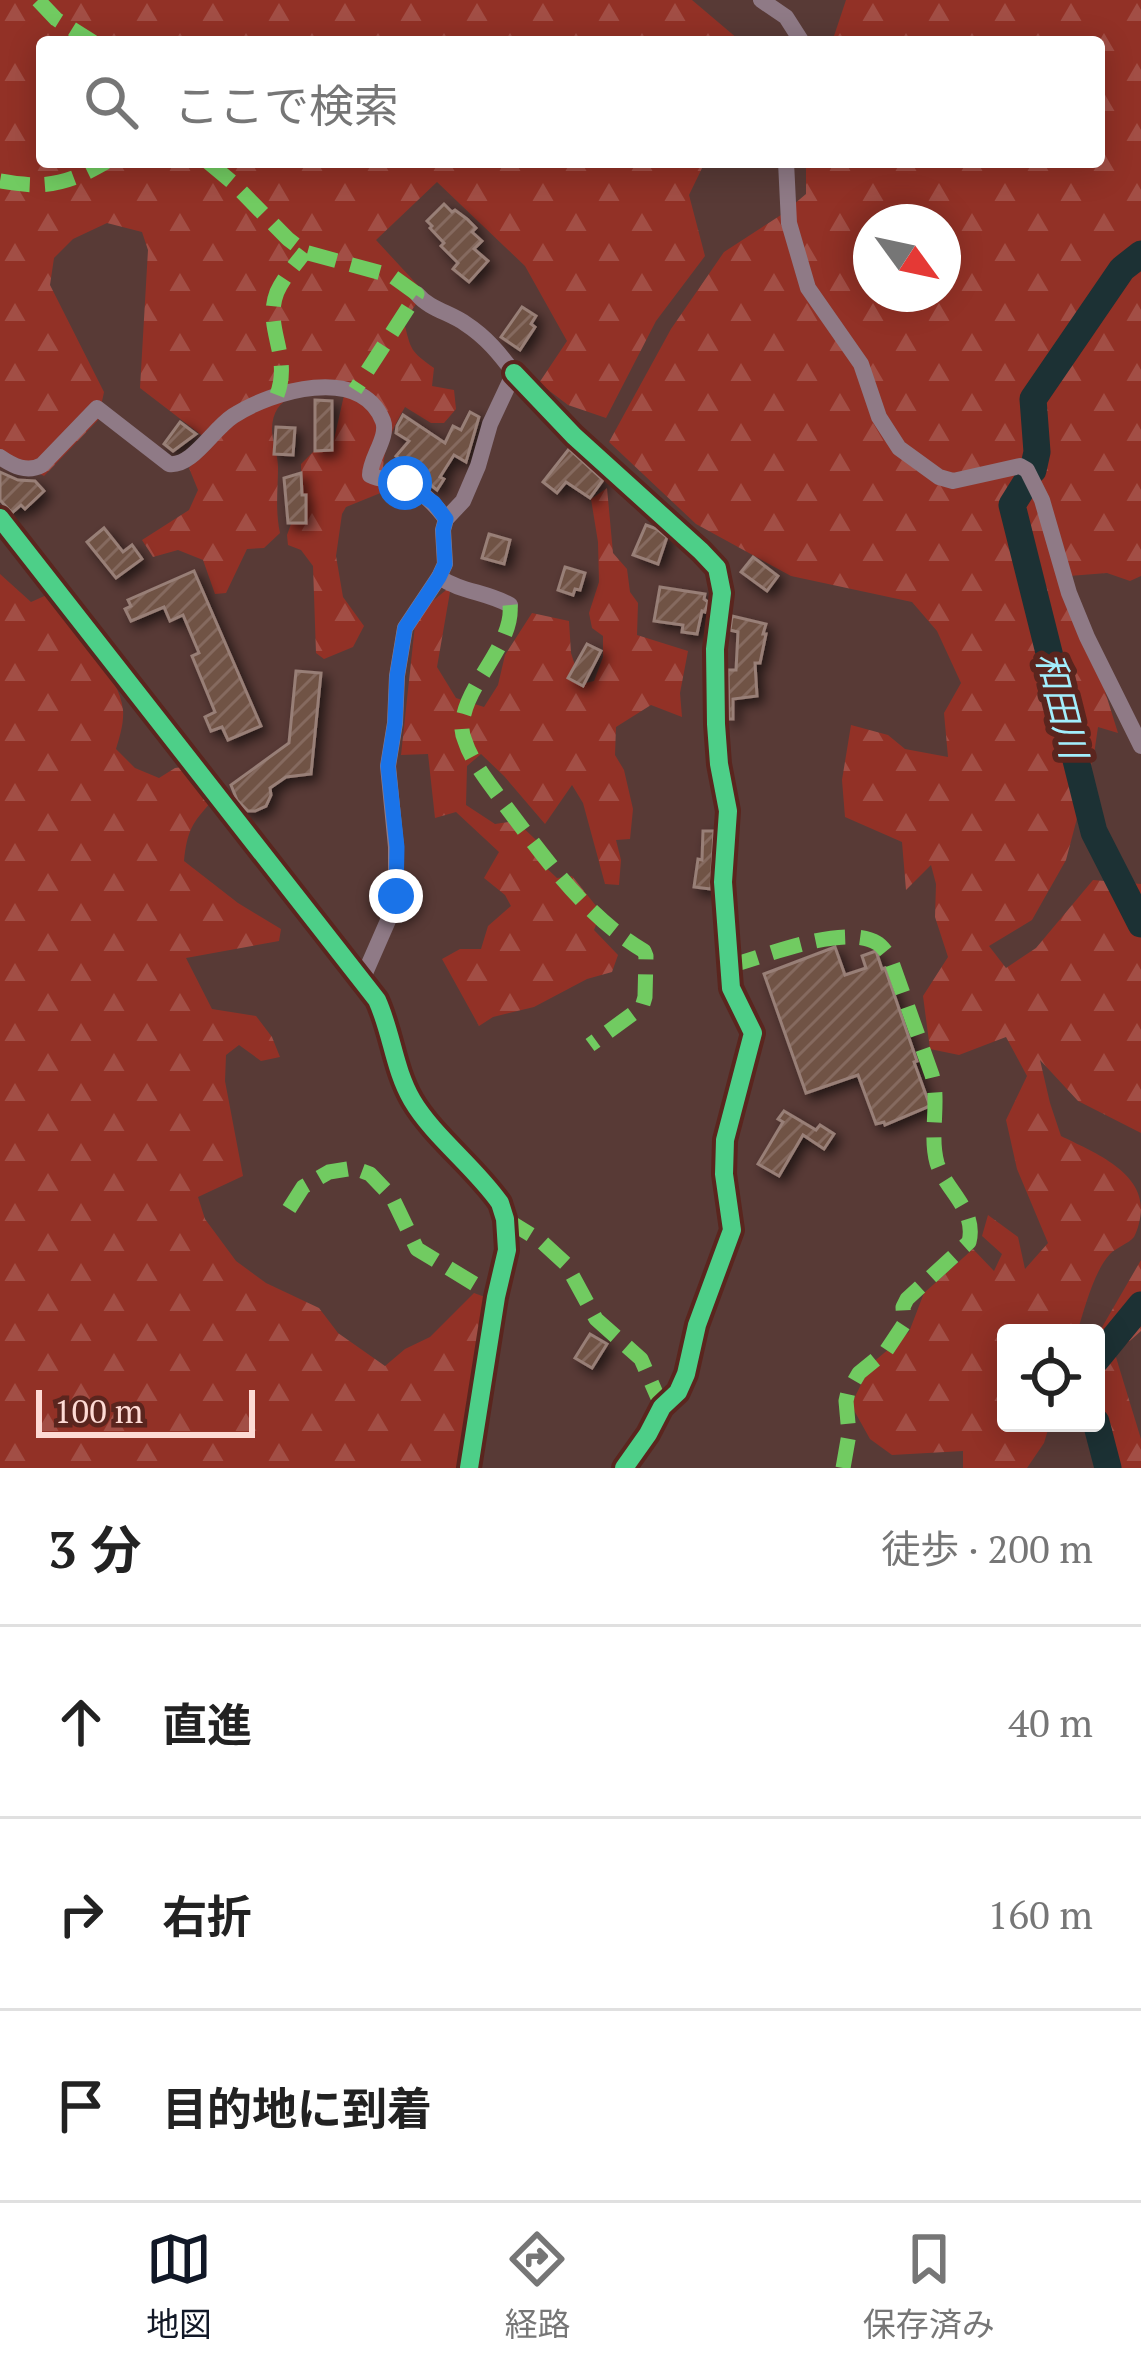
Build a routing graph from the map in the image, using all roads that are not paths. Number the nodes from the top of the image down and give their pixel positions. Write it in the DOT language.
graph roads {
  1 [pos="761,0"];
  2 [pos="798,36"];
  3 [pos="786,168"];
  4 [pos="417,294"];
  5 [pos="514,373"];
  6 [pos="0,457"];
  7 [pos="0,518"];
  8 [pos="446,519"];
  9 [pos="439,577"];
  10 [pos="510,605"];
  11 [pos="1141,746"];
  12 [pos="362,980"];
  13 [pos="469,1468"];
  14 [pos="624,1468"];
  1 -- 2 [label="street"];
  3 -- 11 [label="street"];
  4 -- 5 [label="street"];
  5 -- 8 [label="street"];
  5 -- 14 [label="street"];
  6 -- 8 [label="street"];
  7 -- 12 [label="street"];
  8 -- 9 [label="street"];
  9 -- 10 [label="street"];
  9 -- 12 [label="street"];
  12 -- 13 [label="street"];
}
